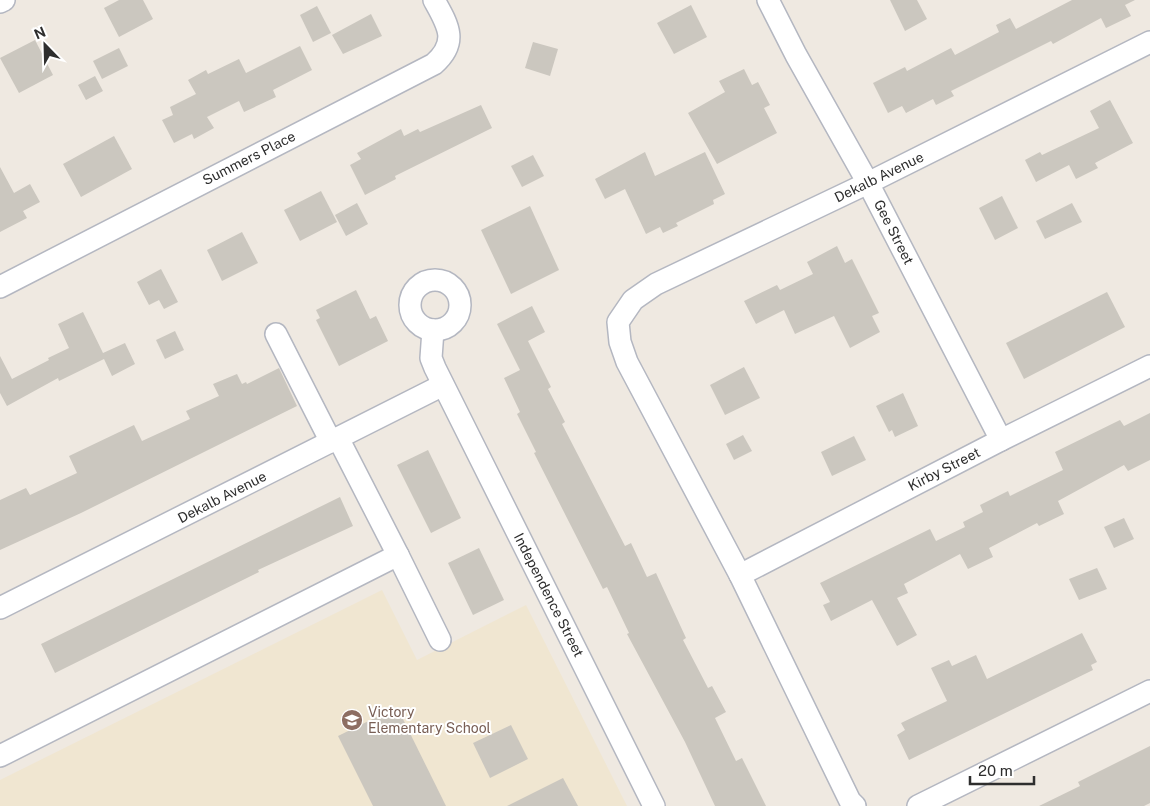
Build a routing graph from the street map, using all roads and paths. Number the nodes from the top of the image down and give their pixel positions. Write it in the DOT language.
graph roads {
  1 [pos="4,0"];
  2 [pos="434,0"];
  3 [pos="768,0"];
  4 [pos="0,2"];
  5 [pos="1150,42"];
  6 [pos="868,183"];
  7 [pos="0,287"];
  8 [pos="433,330"];
  9 [pos="276,334"];
  10 [pos="1150,366"];
  11 [pos="443,385"];
  12 [pos="335,440"];
  13 [pos="1001,440"];
  14 [pos="398,555"];
  15 [pos="740,575"];
  16 [pos="0,608"];
  17 [pos="440,640"];
  18 [pos="1150,691"];
  19 [pos="0,756"];
  20 [pos="654,806"];
  21 [pos="855,806"];
  22 [pos="918,806"];
  1 -- 4 [label="street"];
  2 -- 7 [label="street, Summers Place"];
  3 -- 6 [label="street, Gee Street"];
  5 -- 6 [label="street, Dekalb Avenue"];
  6 -- 13 [label="street, Gee Street"];
  6 -- 15 [label="street, Dekalb Avenue"];
  8 -- 11 [label="street, Independence Street"];
  9 -- 12 [label="street"];
  10 -- 13 [label="street, Kirby Street"];
  11 -- 12 [label="street, Dekalb Avenue"];
  11 -- 20 [label="street, Independence Street"];
  12 -- 14 [label="street"];
  12 -- 16 [label="street, Dekalb Avenue"];
  13 -- 15 [label="street, Kirby Street"];
  14 -- 17 [label="street"];
  14 -- 19 [label="street"];
  15 -- 21 [label="street"];
  18 -- 22 [label="street"];
}
